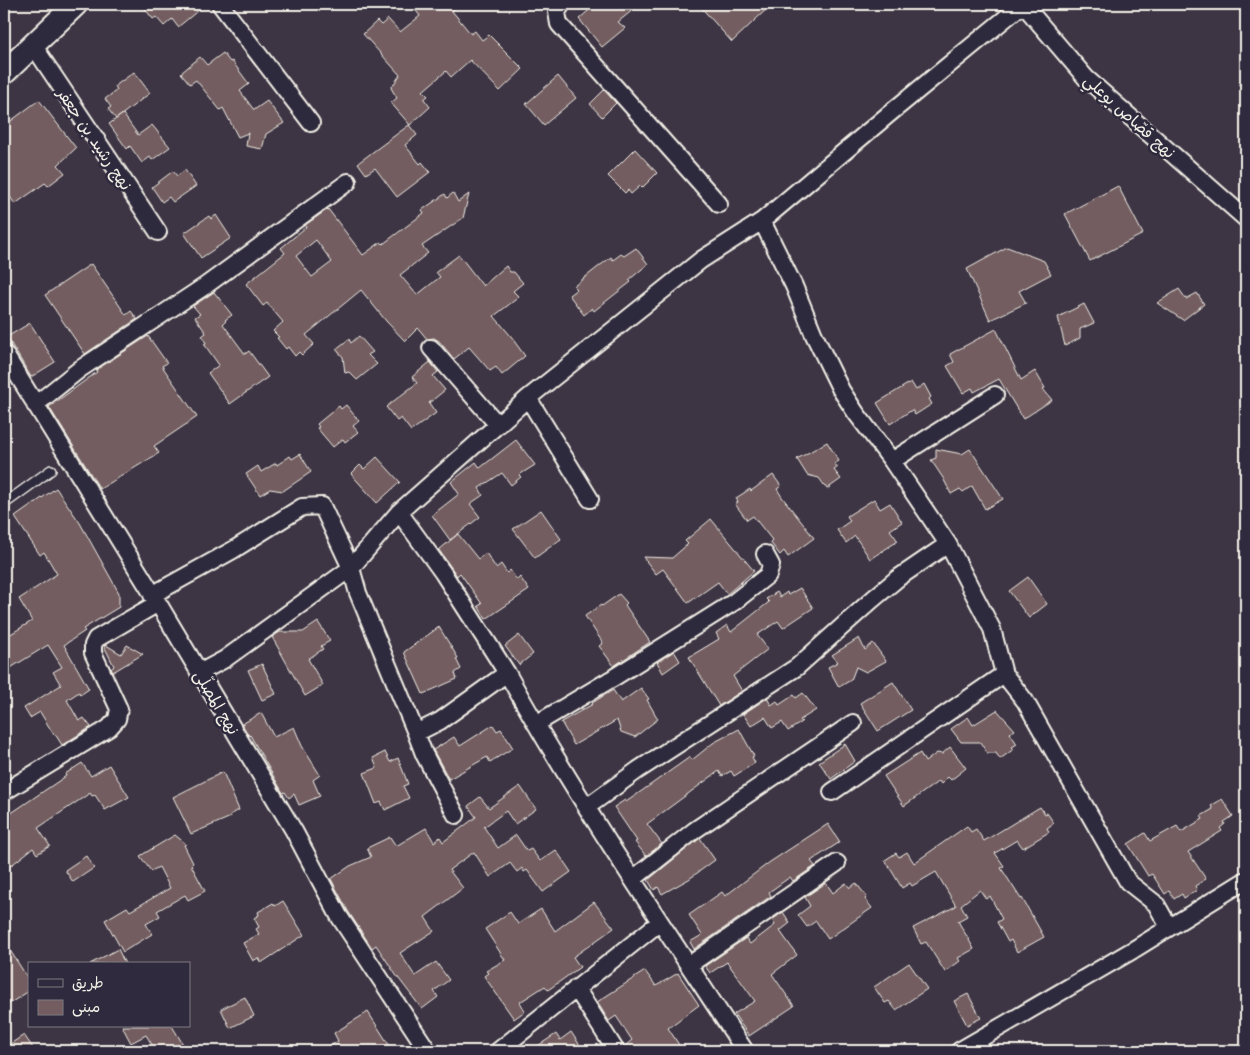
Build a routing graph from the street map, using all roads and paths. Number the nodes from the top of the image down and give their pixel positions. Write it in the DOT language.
graph roads {
  1 [pos="76,4"];
  2 [pos="220,4"];
  3 [pos="562,4"];
  4 [pos="1023,4"];
  5 [pos="33,45"];
  6 [pos="5,69"];
  7 [pos="311,123"];
  8 [pos="348,182"];
  9 [pos="719,204"];
  10 [pos="1246,219"];
  11 [pos="762,222"];
  12 [pos="158,232"];
  13 [pos="431,348"];
  14 [pos="4,353"];
  15 [pos="995,395"];
  16 [pos="528,398"];
  17 [pos="35,405"];
  18 [pos="498,425"];
  19 [pos="892,461"];
  20 [pos="51,470"];
  21 [pos="590,499"];
  22 [pos="4,504"];
  23 [pos="399,512"];
  24 [pos="948,544"];
  25 [pos="765,554"];
  26 [pos="350,568"];
  27 [pos="155,599"];
  28 [pos="200,673"];
  29 [pos="507,673"];
  30 [pos="1004,674"];
  31 [pos="853,723"];
  32 [pos="536,724"];
  33 [pos="416,733"];
  34 [pos="4,792"];
  35 [pos="832,792"];
  36 [pos="588,807"];
  37 [pos="456,815"];
  38 [pos="837,863"];
  39 [pos="633,879"];
  40 [pos="1246,880"];
  41 [pos="660,922"];
  42 [pos="1169,928"];
  43 [pos="689,965"];
  44 [pos="576,988"];
  45 [pos="428,1051"];
  46 [pos="498,1051"];
  47 [pos="616,1051"];
  48 [pos="745,1051"];
  49 [pos="960,1051"];
  1 -- 5 [label="main road"];
  2 -- 7 [label="street"];
  3 -- 9 [label="street"];
  4 -- 10 [label="street, نهج قصّاص بوعلي"];
  4 -- 11 [label="street"];
  5 -- 6 [label="main road"];
  5 -- 12 [label="street, نهج رشيد بن جعفر"];
  8 -- 17 [label="street"];
  11 -- 16 [label="street"];
  11 -- 19 [label="street"];
  13 -- 18 [label="street"];
  14 -- 17 [label="street, نهج المصلّى"];
  15 -- 19 [label="street"];
  16 -- 18 [label="street"];
  16 -- 21 [label="street"];
  17 -- 27 [label="street, نهج المصلّى"];
  18 -- 23 [label="street"];
  19 -- 24 [label="street"];
  20 -- 22 [label="lane"];
  23 -- 26 [label="street"];
  23 -- 29 [label="street"];
  24 -- 30 [label="street"];
  24 -- 36 [label="street"];
  25 -- 32 [label="street"];
  26 -- 27 [label="street"];
  26 -- 28 [label="street"];
  26 -- 33 [label="street"];
  27 -- 28 [label="street, نهج المصلّى"];
  27 -- 34 [label="street"];
  28 -- 45 [label="street, نهج المصلّى"];
  29 -- 32 [label="street"];
  29 -- 33 [label="street"];
  30 -- 35 [label="street"];
  30 -- 42 [label="street"];
  31 -- 39 [label="street"];
  32 -- 36 [label="street"];
  33 -- 37 [label="street"];
  36 -- 39 [label="street"];
  38 -- 43 [label="street"];
  39 -- 41 [label="street"];
  40 -- 42 [label="street"];
  41 -- 43 [label="street"];
  41 -- 44 [label="street"];
  42 -- 49 [label="street"];
  43 -- 48 [label="street"];
  44 -- 46 [label="street"];
  44 -- 47 [label="street"];
}
